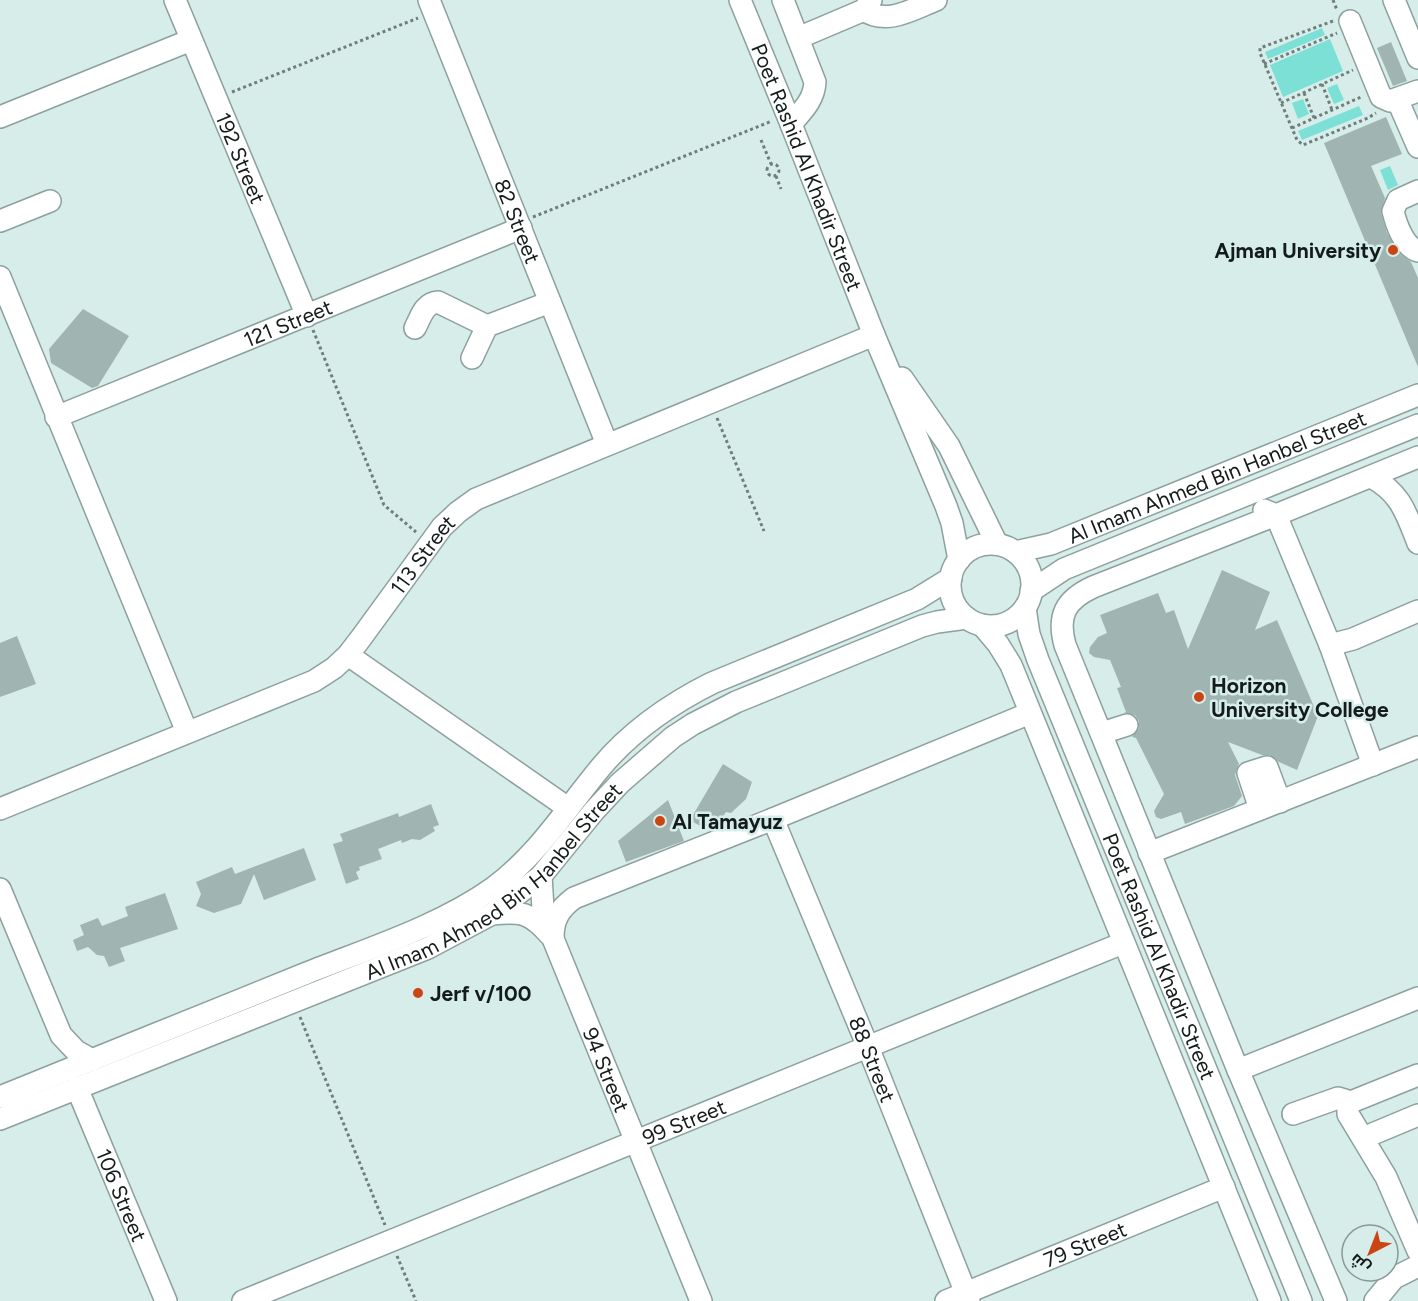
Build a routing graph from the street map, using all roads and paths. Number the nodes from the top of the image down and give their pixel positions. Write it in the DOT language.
graph roads {
  1 [pos="175,0"];
  2 [pos="740,0"];
  3 [pos="783,0"];
  4 [pos="936,0"];
  5 [pos="1394,0"];
  6 [pos="431,6"];
  7 [pos="860,6"];
  8 [pos="1351,24"];
  9 [pos="798,38"];
  10 [pos="191,40"];
  11 [pos="1418,58"];
  12 [pos="1264,64"];
  13 [pos="1367,64"];
  14 [pos="1322,84"];
  15 [pos="1418,91"];
  16 [pos="1304,93"];
  17 [pos="1387,96"];
  18 [pos="215,98"];
  19 [pos="1281,103"];
  20 [pos="1332,110"];
  21 [pos="0,117"];
  22 [pos="1314,118"];
  23 [pos="789,119"];
  24 [pos="1292,128"];
  25 [pos="761,140"];
  26 [pos="1418,147"];
  27 [pos="771,164"];
  28 [pos="776,176"];
  29 [pos="781,189"];
  30 [pos="1418,191"];
  31 [pos="50,201"];
  32 [pos="0,220"];
  33 [pos="519,225"];
  34 [pos="1418,251"];
  35 [pos="0,277"];
  36 [pos="550,302"];
  37 [pos="307,316"];
  38 [pos="487,326"];
  39 [pos="415,328"];
  40 [pos="874,335"];
  41 [pos="472,358"];
  42 [pos="1418,395"];
  43 [pos="710,402"];
  44 [pos="57,417"];
  45 [pos="1418,425"];
  46 [pos="607,444"];
  47 [pos="1418,457"];
  48 [pos="1371,477"];
  49 [pos="1239,498"];
  50 [pos="1276,515"];
  51 [pos="764,531"];
  52 [pos="428,543"];
  53 [pos="1418,543"];
  54 [pos="1006,548"];
  55 [pos="1085,561"];
  56 [pos="955,569"];
  57 [pos="1130,571"];
  58 [pos="1028,600"];
  59 [pos="1418,611"];
  60 [pos="974,621"];
  61 [pos="1330,645"];
  62 [pos="348,655"];
  63 [pos="1055,701"];
  64 [pos="1030,713"];
  65 [pos="1127,725"];
  66 [pos="1100,729"];
  67 [pos="187,732"];
  68 [pos="1418,747"];
  69 [pos="1373,765"];
  70 [pos="568,808"];
  71 [pos="0,809"];
  72 [pos="773,819"];
  73 [pos="1149,853"];
  74 [pos="541,885"];
  75 [pos="0,890"];
  76 [pos="574,898"];
  77 [pos="492,914"];
  78 [pos="553,938"];
  79 [pos="1123,943"];
  80 [pos="1418,998"];
  81 [pos="293,1002"];
  82 [pos="61,1035"];
  83 [pos="868,1047"];
  84 [pos="92,1060"];
  85 [pos="53,1075"];
  86 [pos="1418,1075"];
  87 [pos="1242,1079"];
  88 [pos="77,1088"];
  89 [pos="0,1097"];
  90 [pos="1351,1102"];
  91 [pos="1293,1114"];
  92 [pos="1418,1115"];
  93 [pos="0,1119"];
  94 [pos="1363,1138"];
  95 [pos="636,1140"];
  96 [pos="1242,1156"];
  97 [pos="1224,1187"];
  98 [pos="1269,1222"];
  99 [pos="391,1241"];
  100 [pos="1418,1251"];
  101 [pos="1319,1260"];
  102 [pos="1418,1266"];
  103 [pos="1393,1292"];
  104 [pos="960,1298"];
  105 [pos="166,1301"];
  106 [pos="243,1301"];
  107 [pos="416,1301"];
  108 [pos="701,1301"];
  109 [pos="1270,1301"];
  110 [pos="1301,1301"];
  111 [pos="1336,1301"];
  112 [pos="1375,1301"];
  1 -- 10 [label="street, 192 Street"];
  2 -- 23 [label="street, Poet Rashid Al Khadir Street"];
  3 -- 9 [label="street"];
  4 -- 7 [label="street"];
  5 -- 11 [label="street"];
  6 -- 18 [label="path"];
  6 -- 33 [label="street, 82 Street"];
  7 -- 9 [label="street"];
  8 -- 12 [label="path"];
  8 -- 12 [label="path"];
  8 -- 13 [label="street"];
  9 -- 23 [label="street"];
  10 -- 18 [label="street, 192 Street"];
  10 -- 21 [label="street"];
  12 -- 19 [label="path"];
  13 -- 14 [label="path"];
  13 -- 17 [label="street"];
  14 -- 16 [label="path"];
  14 -- 20 [label="path"];
  15 -- 17 [label="street"];
  16 -- 19 [label="path"];
  16 -- 22 [label="path"];
  17 -- 20 [label="path"];
  17 -- 24 [label="path"];
  17 -- 26 [label="street"];
  18 -- 37 [label="street, 192 Street"];
  19 -- 24 [label="path"];
  20 -- 22 [label="path"];
  22 -- 24 [label="path"];
  23 -- 33 [label="path"];
  23 -- 40 [label="street, Poet Rashid Al Khadir Street"];
  25 -- 27 [label="path"];
  27 -- 28 [label="path"];
  27 -- 28 [label="path"];
  28 -- 29 [label="path"];
  30 -- 34 [label="street"];
  31 -- 32 [label="street"];
  33 -- 36 [label="street, 82 Street"];
  33 -- 37 [label="street, 121 Street"];
  35 -- 44 [label="street"];
  36 -- 38 [label="street"];
  36 -- 46 [label="street, 82 Street"];
  37 -- 44 [label="street, 121 Street"];
  37 -- 52 [label="path"];
  38 -- 39 [label="street"];
  38 -- 41 [label="street"];
  40 -- 43 [label="street, 113 Street"];
  40 -- 54 [label="street, Poet Rashid Al Khadir Street"];
  40 -- 56 [label="street, Poet Rashid Al Khadir Street"];
  42 -- 54 [label="street, Al Imam Ahmed Bin Hanbel Street"];
  43 -- 46 [label="street, 113 Street"];
  43 -- 51 [label="path"];
  44 -- 67 [label="street"];
  45 -- 49 [label="street, Al Imam Ahmed Bin Hanbel Street"];
  46 -- 52 [label="street, 113 Street"];
  47 -- 48 [label="street"];
  48 -- 50 [label="street"];
  48 -- 53 [label="street"];
  49 -- 50 [label="street"];
  49 -- 55 [label="street, Al Imam Ahmed Bin Hanbel Street"];
  50 -- 57 [label="street"];
  50 -- 61 [label="street"];
  52 -- 62 [label="street, 113 Street"];
  54 -- 56 [label="street"];
  54 -- 58 [label="street"];
  55 -- 57 [label="street"];
  55 -- 58 [label="street, Al Imam Ahmed Bin Hanbel Street"];
  56 -- 60 [label="street"];
  56 -- 70 [label="street, Al Imam Ahmed Bin Hanbel Street"];
  57 -- 66 [label="street"];
  58 -- 60 [label="street"];
  58 -- 63 [label="street, Poet Rashid Al Khadir Street"];
  59 -- 61 [label="street"];
  60 -- 64 [label="street, Poet Rashid Al Khadir Street"];
  60 -- 74 [label="street, Al Imam Ahmed Bin Hanbel Street"];
  61 -- 69 [label="street"];
  62 -- 67 [label="street, 113 Street"];
  62 -- 70 [label="street"];
  63 -- 66 [label="street"];
  63 -- 96 [label="street, Poet Rashid Al Khadir Street"];
  64 -- 72 [label="street"];
  64 -- 79 [label="street, Poet Rashid Al Khadir Street"];
  65 -- 66 [label="street"];
  66 -- 73 [label="street"];
  67 -- 71 [label="street, 113 Street"];
  68 -- 69 [label="street"];
  69 -- 73 [label="street"];
  70 -- 84 [label="street, Al Imam Ahmed Bin Hanbel Street"];
  72 -- 76 [label="street"];
  72 -- 83 [label="street, 88 Street"];
  73 -- 87 [label="street"];
  74 -- 76 [label="street"];
  74 -- 77 [label="street, Al Imam Ahmed Bin Hanbel Street"];
  74 -- 78 [label="street, 94 Street"];
  75 -- 82 [label="street"];
  76 -- 78 [label="street"];
  77 -- 78 [label="street, 94 Street"];
  77 -- 81 [label="street, Al Imam Ahmed Bin Hanbel Street"];
  78 -- 95 [label="street, 94 Street"];
  79 -- 83 [label="street, 99 Street"];
  79 -- 97 [label="street, Poet Rashid Al Khadir Street"];
  80 -- 87 [label="street"];
  81 -- 88 [label="street, Al Imam Ahmed Bin Hanbel Street"];
  81 -- 99 [label="path"];
  82 -- 84 [label="street"];
  82 -- 85 [label="street"];
  83 -- 95 [label="street, 99 Street"];
  83 -- 104 [label="street, 88 Street"];
  84 -- 85 [label="street, Al Imam Ahmed Bin Hanbel Street"];
  85 -- 89 [label="street, Al Imam Ahmed Bin Hanbel Street"];
  86 -- 90 [label="street"];
  87 -- 96 [label="street"];
  87 -- 101 [label="street"];
  88 -- 93 [label="street, Al Imam Ahmed Bin Hanbel Street"];
  88 -- 105 [label="street, 106 Street"];
  90 -- 91 [label="street"];
  90 -- 94 [label="street"];
  92 -- 94 [label="street"];
  94 -- 100 [label="street"];
  95 -- 99 [label="street, 99 Street"];
  95 -- 108 [label="street, 94 Street"];
  96 -- 98 [label="street, Poet Rashid Al Khadir Street"];
  97 -- 104 [label="street, 79 Street"];
  97 -- 109 [label="street, Poet Rashid Al Khadir Street"];
  98 -- 101 [label="street"];
  98 -- 110 [label="street, Poet Rashid Al Khadir Street"];
  99 -- 106 [label="street, 99 Street"];
  99 -- 107 [label="path"];
  101 -- 111 [label="street"];
  102 -- 103 [label="street"];
  103 -- 112 [label="street"];
}
